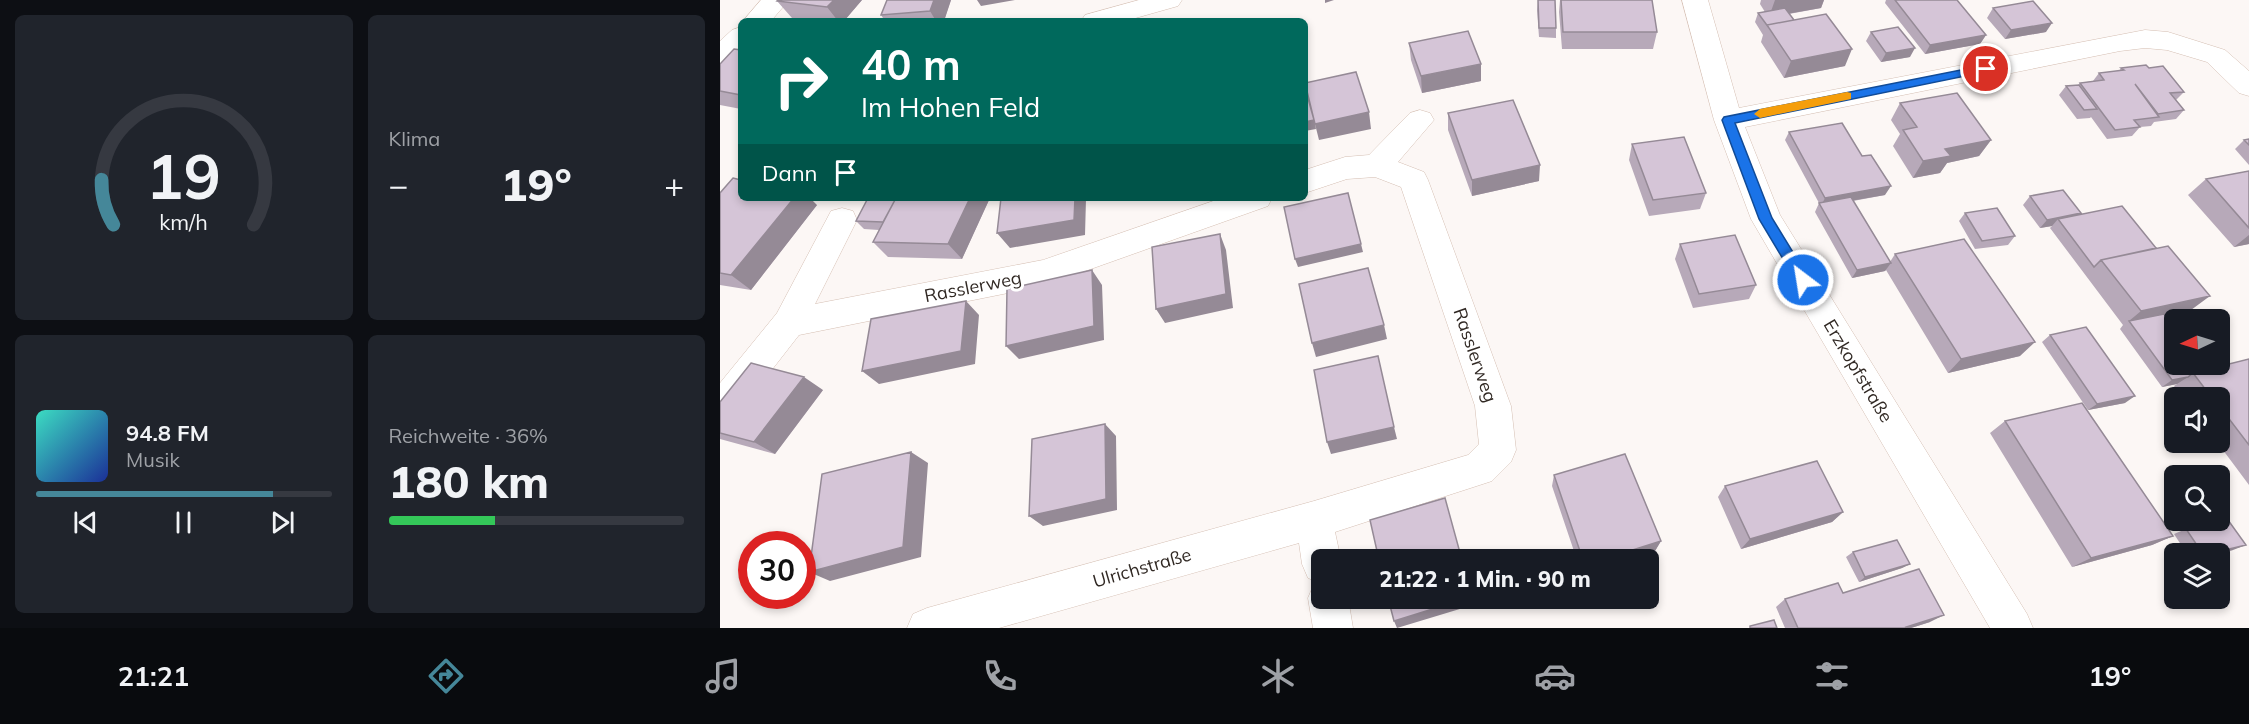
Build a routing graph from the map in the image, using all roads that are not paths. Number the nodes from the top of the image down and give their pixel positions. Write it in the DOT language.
graph roads {
  1 [pos="776,0"];
  2 [pos="1169,0"];
  3 [pos="1695,0"];
  4 [pos="759,18"];
  5 [pos="1105,18"];
  6 [pos="738,39"];
  7 [pos="720,56"];
  8 [pos="2249,86"];
  9 [pos="1420,120"];
  10 [pos="1728,120"];
  11 [pos="1377,166"];
  12 [pos="1308,181"];
  13 [pos="1248,201"];
  14 [pos="842,220"];
  15 [pos="789,322"];
  16 [pos="720,410"];
  17 [pos="1314,520"];
  18 [pos="1319,549"];
  19 [pos="1330,609"];
  20 [pos="927,628"];
  21 [pos="1333,628"];
  22 [pos="2013,628"];
  1 -- 4 [label="street"];
  2 -- 5 [label="street"];
  3 -- 10 [label="street, Erzkopfstraße"];
  6 -- 7 [label="street"];
  8 -- 10 [label="street"];
  9 -- 11 [label="street"];
  10 -- 22 [label="street, Erzkopfstraße"];
  11 -- 12 [label="street, Rasslerweg"];
  11 -- 17 [label="street, Rasslerweg"];
  13 -- 15 [label="street, Rasslerweg"];
  14 -- 15 [label="street"];
  15 -- 16 [label="street"];
  17 -- 18 [label="street"];
  17 -- 20 [label="street, Ulrichstraße"];
  19 -- 21 [label="street"];
}
